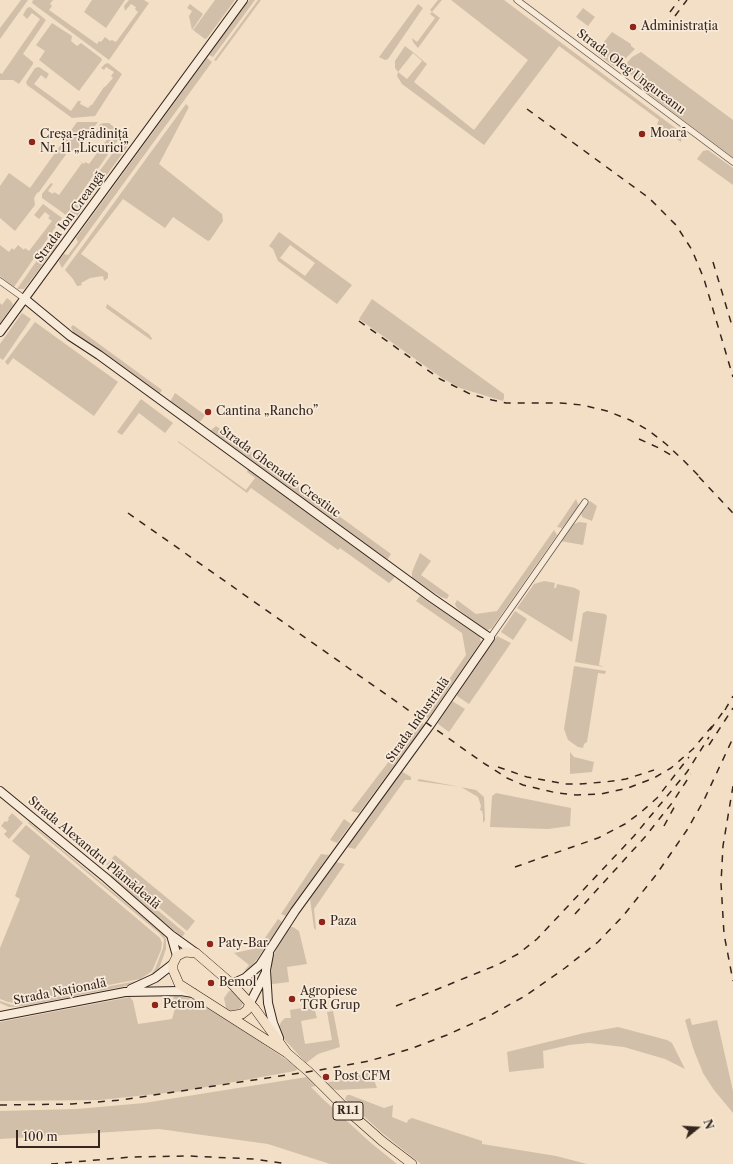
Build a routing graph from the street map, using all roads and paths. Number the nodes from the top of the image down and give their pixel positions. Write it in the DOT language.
graph roads {
  1 [pos="243,0"];
  2 [pos="517,0"];
  3 [pos="733,162"];
  4 [pos="0,281"];
  5 [pos="24,299"];
  6 [pos="0,332"];
  7 [pos="585,502"];
  8 [pos="490,638"];
  9 [pos="0,791"];
  10 [pos="171,935"];
  11 [pos="270,951"];
  12 [pos="196,953"];
  13 [pos="175,960"];
  14 [pos="266,970"];
  15 [pos="232,984"];
  16 [pos="124,992"];
  17 [pos="194,993"];
  18 [pos="250,1004"];
  19 [pos="0,1009"];
  20 [pos="13,1014"];
  21 [pos="0,1016"];
  22 [pos="230,1016"];
  23 [pos="287,1053"];
  24 [pos="412,1164"];
  1 -- 5 [label="street, Strada Ion Creangă"];
  2 -- 3 [label="street, Strada Oleg Ungureanu"];
  4 -- 5 [label="street, Strada Ghenadie Crestiuc"];
  5 -- 6 [label="street, Strada Ion Creangă"];
  5 -- 8 [label="street, Strada Ghenadie Crestiuc"];
  7 -- 8 [label="street, Strada Industrială"];
  8 -- 11 [label="street, Strada Industrială"];
  9 -- 10 [label="street, Strada Alexandru Plămădeală"];
  10 -- 12 [label="street, Strada Alexandru Plămădeală"];
  10 -- 13 [label="street"];
  11 -- 14 [label="street, Strada Industrială"];
  11 -- 15 [label="street, Strada Industrială"];
  12 -- 13 [label="main road, Strada Națională"];
  12 -- 15 [label="main road, Strada Națională"];
  13 -- 16 [label="street, Strada Națională"];
  13 -- 17 [label="main road, Strada Națională"];
  14 -- 18 [label="street, Strada Industrială"];
  14 -- 23 [label="street, Strada Industrială"];
  15 -- 18 [label="main road, Strada Națională"];
  16 -- 17 [label="street, Strada Națională"];
  16 -- 20 [label="street, Strada Națională"];
  17 -- 22 [label="main road, Strada Națională"];
  18 -- 22 [label="main road"];
  18 -- 23 [label="main road, Strada Națională"];
  19 -- 20 [label="street"];
  20 -- 21 [label="street, Strada Națională"];
  22 -- 23 [label="main road, Strada Națională"];
  23 -- 24 [label="main road, Strada Națională / R1.1"];
}
